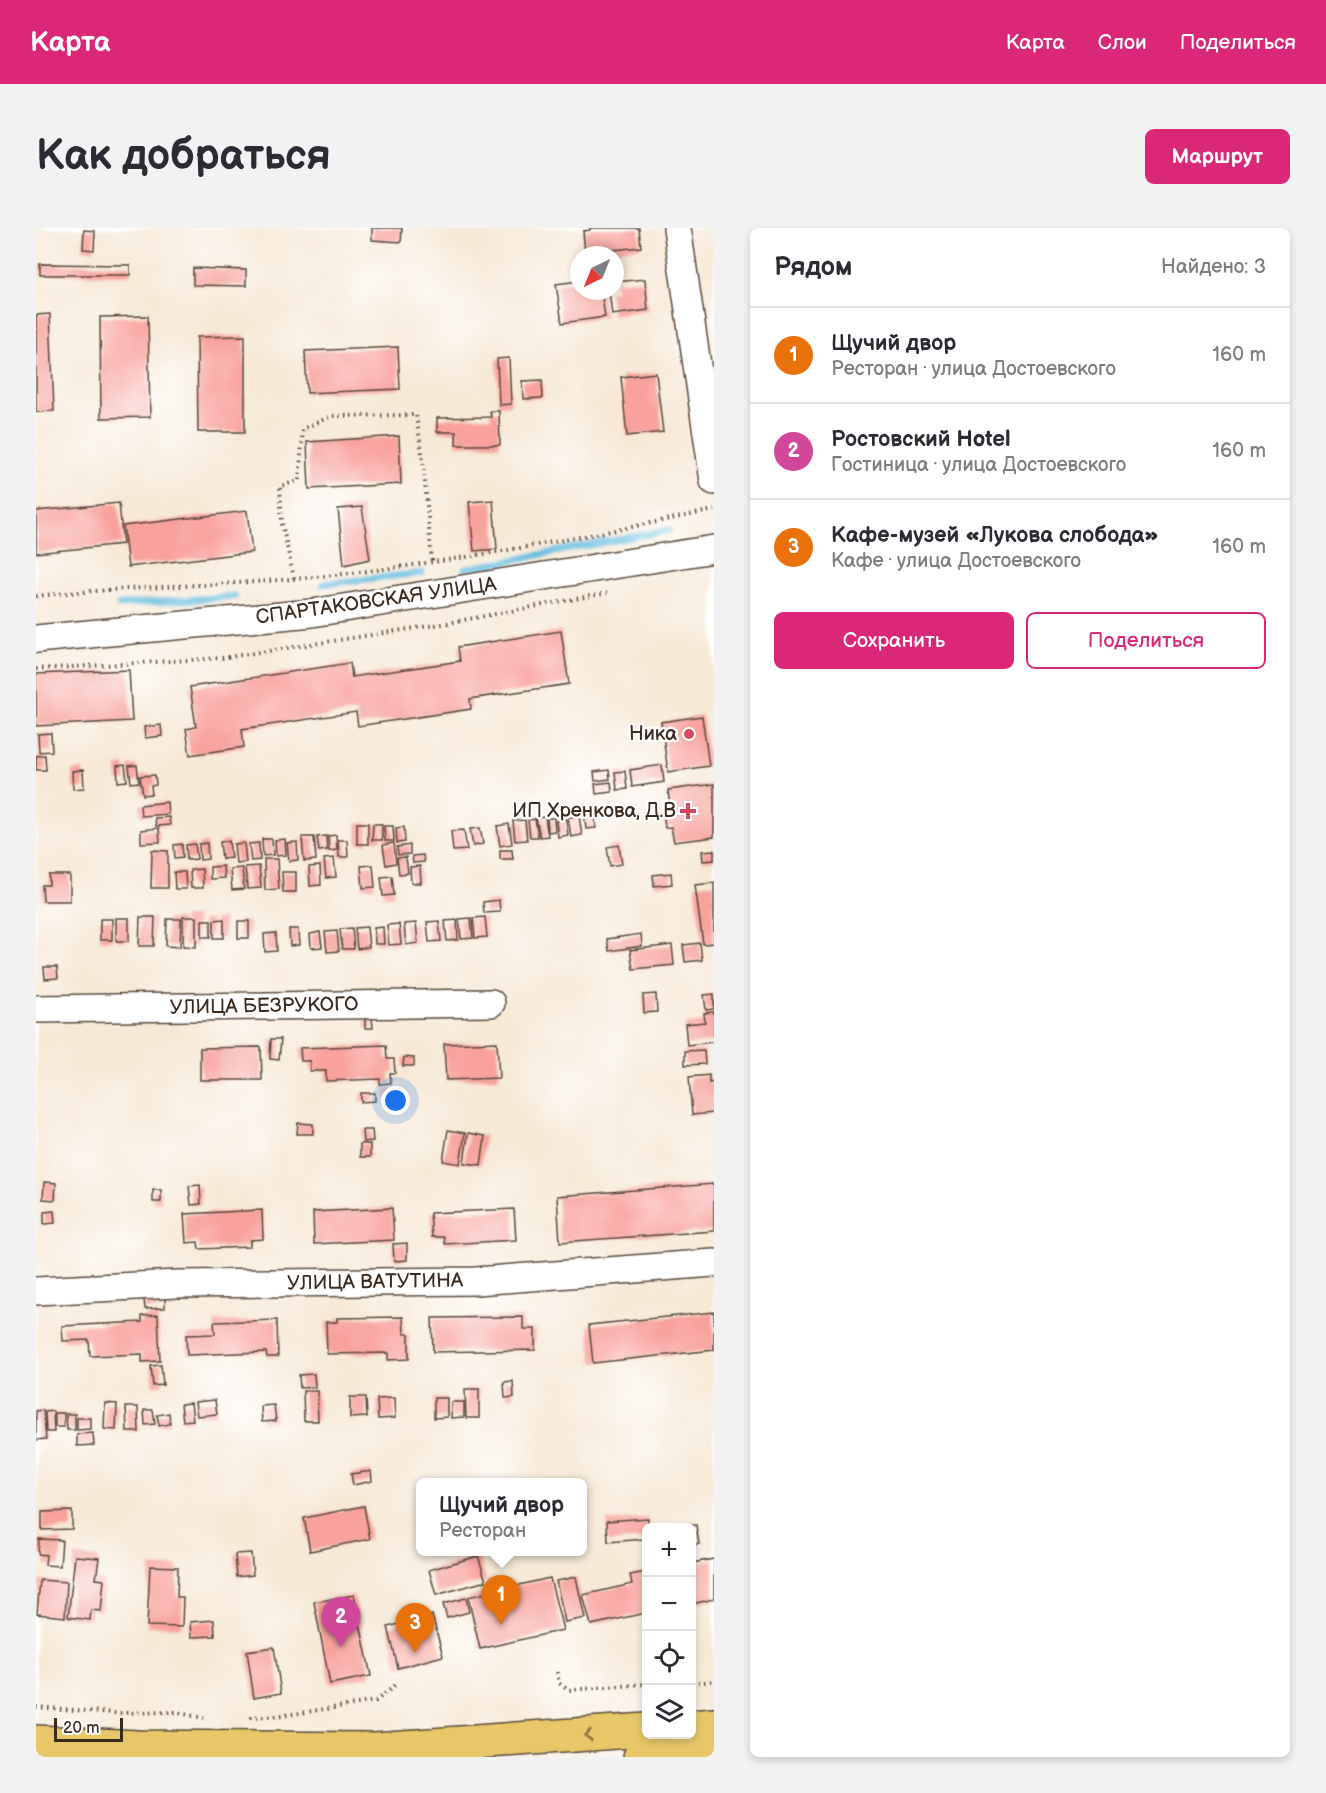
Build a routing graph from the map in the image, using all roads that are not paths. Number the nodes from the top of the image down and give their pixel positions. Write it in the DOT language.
graph roads {
  1 [pos="677,228"];
  2 [pos="714,481"];
  3 [pos="714,549"];
  4 [pos="36,639"];
  5 [pos="491,1003"];
  6 [pos="36,1009"];
  7 [pos="714,1263"];
  8 [pos="36,1291"];
  9 [pos="714,1725"];
  10 [pos="696,1727"];
  11 [pos="642,1730"];
  12 [pos="36,1743"];
  13 [pos="714,1751"];
  14 [pos="640,1757"];
  1 -- 2 [label="street"];
  3 -- 4 [label="street, СПАРТАКОВСКАЯ УЛИЦА"];
  5 -- 6 [label="street, УЛИЦА БЕЗРУКОГО"];
  7 -- 8 [label="street, УЛИЦА ВАТУТИНА"];
  9 -- 10 [label="highway"];
  11 -- 12 [label="highway, one-way"];
  13 -- 14 [label="highway"];
}
